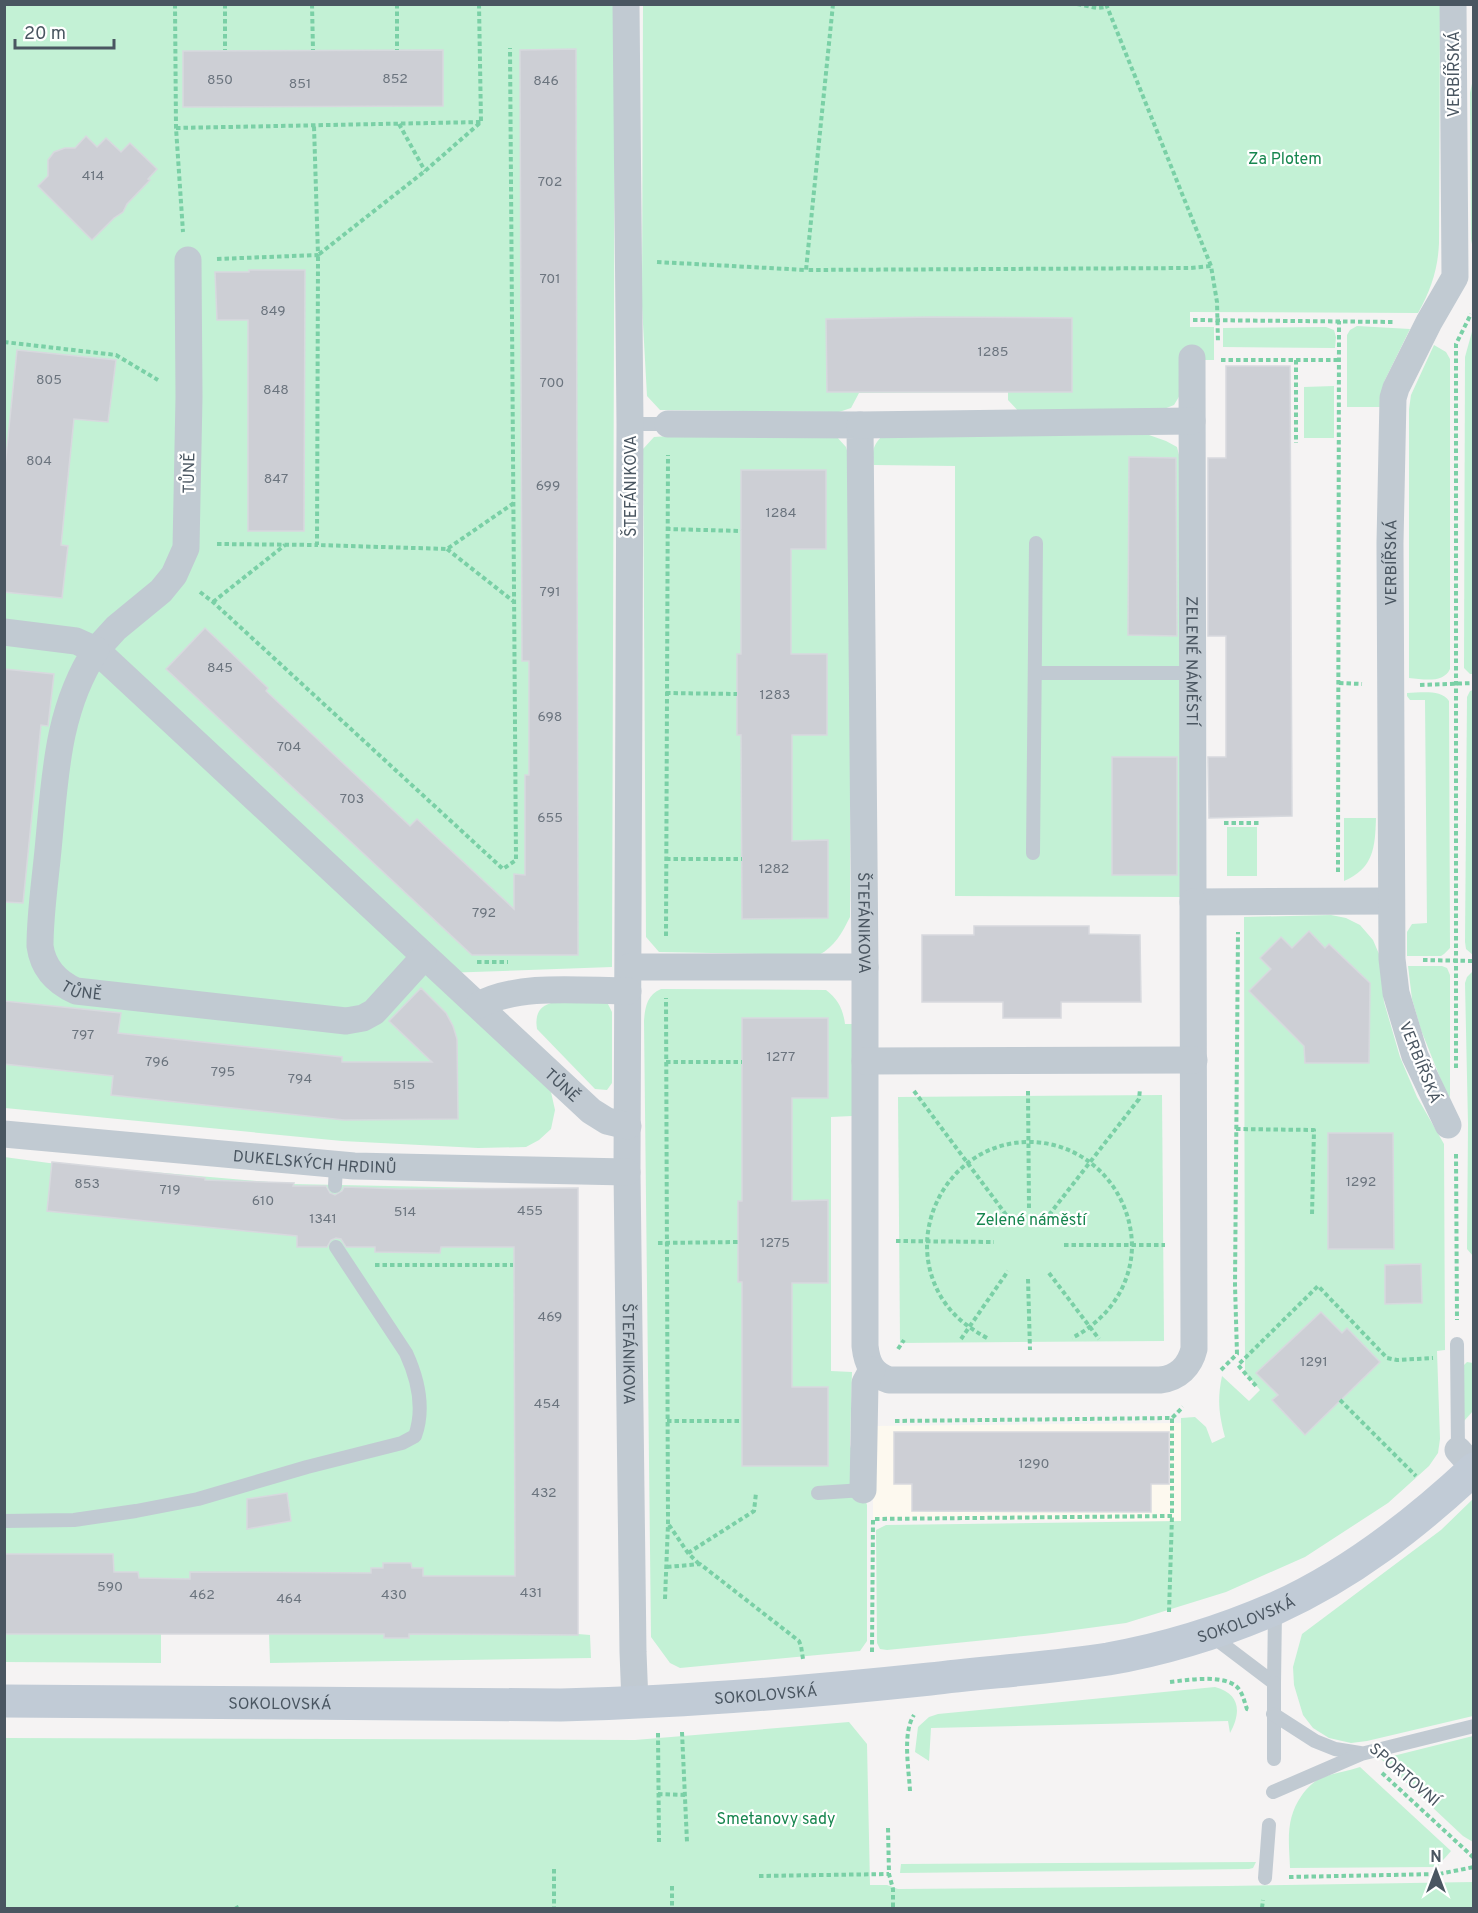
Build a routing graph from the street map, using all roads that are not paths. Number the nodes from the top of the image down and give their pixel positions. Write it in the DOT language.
graph roads {
  1 [pos="626,4"];
  2 [pos="1453,4"];
  3 [pos="1463,51"];
  4 [pos="188,260"];
  5 [pos="1464,281"];
  6 [pos="1205,359"];
  7 [pos="1192,421"];
  8 [pos="630,423"];
  9 [pos="669,424"];
  10 [pos="860,425"];
  11 [pos="1036,543"];
  12 [pos="4,632"];
  13 [pos="96,650"];
  14 [pos="1035,673"];
  15 [pos="1193,673"];
  16 [pos="1034,853"];
  17 [pos="1390,901"];
  18 [pos="1193,902"];
  19 [pos="424,957"];
  20 [pos="865,968"];
  21 [pos="628,979"];
  22 [pos="478,1005"];
  23 [pos="1194,1060"];
  24 [pos="865,1061"];
  25 [pos="1448,1125"];
  26 [pos="628,1126"];
  27 [pos="4,1134"];
  28 [pos="627,1172"];
  29 [pos="336,1247"];
  30 [pos="1457,1344"];
  31 [pos="872,1370"];
  32 [pos="1468,1462"];
  33 [pos="864,1490"];
  34 [pos="818,1493"];
  35 [pos="4,1521"];
  36 [pos="1275,1608"];
  37 [pos="1208,1633"];
  38 [pos="1274,1683"];
  39 [pos="4,1701"];
  40 [pos="635,1703"];
  41 [pos="1273,1714"];
  42 [pos="1473,1726"];
  43 [pos="1361,1754"];
  44 [pos="1274,1759"];
  45 [pos="1273,1792"];
  46 [pos="1269,1825"];
  47 [pos="1265,1878"];
  1 -- 8 [label="street, ŠTEFÁNIKOVA"];
  2 -- 3 [label="street, VERBÍŘSKÁ"];
  3 -- 5 [label="street, VERBÍŘSKÁ"];
  4 -- 13 [label="street, TŮNĚ"];
  5 -- 17 [label="street, VERBÍŘSKÁ"];
  6 -- 7 [label="street, ZELENÉ NÁMĚSTÍ"];
  7 -- 10 [label="street"];
  7 -- 15 [label="street, ZELENÉ NÁMĚSTÍ"];
  8 -- 9 [label="lane"];
  8 -- 21 [label="street, ŠTEFÁNIKOVA"];
  9 -- 10 [label="street"];
  10 -- 20 [label="street, ŠTEFÁNIKOVA"];
  11 -- 14 [label="lane"];
  12 -- 13 [label="street, TŮNĚ"];
  13 -- 19 [label="street, TŮNĚ"];
  13 -- 19 [label="street, TŮNĚ"];
  14 -- 15 [label="lane"];
  14 -- 16 [label="lane"];
  15 -- 18 [label="street, ZELENÉ NÁMĚSTÍ"];
  17 -- 18 [label="street"];
  17 -- 25 [label="street, VERBÍŘSKÁ"];
  18 -- 23 [label="street, ZELENÉ NÁMĚSTÍ"];
  19 -- 22 [label="street, TŮNĚ"];
  20 -- 21 [label="street, ŠTEFÁNIKOVA"];
  20 -- 24 [label="street"];
  21 -- 22 [label="street"];
  21 -- 26 [label="street, ŠTEFÁNIKOVA"];
  22 -- 26 [label="street, TŮNĚ"];
  23 -- 24 [label="street"];
  23 -- 31 [label="street, ZELENÉ NÁMĚSTÍ"];
  24 -- 31 [label="street"];
  26 -- 28 [label="street, ŠTEFÁNIKOVA"];
  27 -- 28 [label="street, DUKELSKÝCH HRDINŮ"];
  28 -- 40 [label="street, ŠTEFÁNIKOVA"];
  29 -- 35 [label="lane"];
  30 -- 32 [label="lane"];
  31 -- 33 [label="street"];
  32 -- 36 [label="main road, SOKOLOVSKÁ"];
  33 -- 34 [label="lane"];
  36 -- 37 [label="main road, SOKOLOVSKÁ"];
  36 -- 38 [label="lane"];
  37 -- 38 [label="lane"];
  37 -- 40 [label="main road, SOKOLOVSKÁ"];
  38 -- 41 [label="lane"];
  39 -- 40 [label="main road, SOKOLOVSKÁ"];
  41 -- 43 [label="lane, SPORTOVNÍ"];
  41 -- 44 [label="lane"];
  42 -- 43 [label="lane"];
  43 -- 45 [label="lane"];
  46 -- 47 [label="lane"];
}
